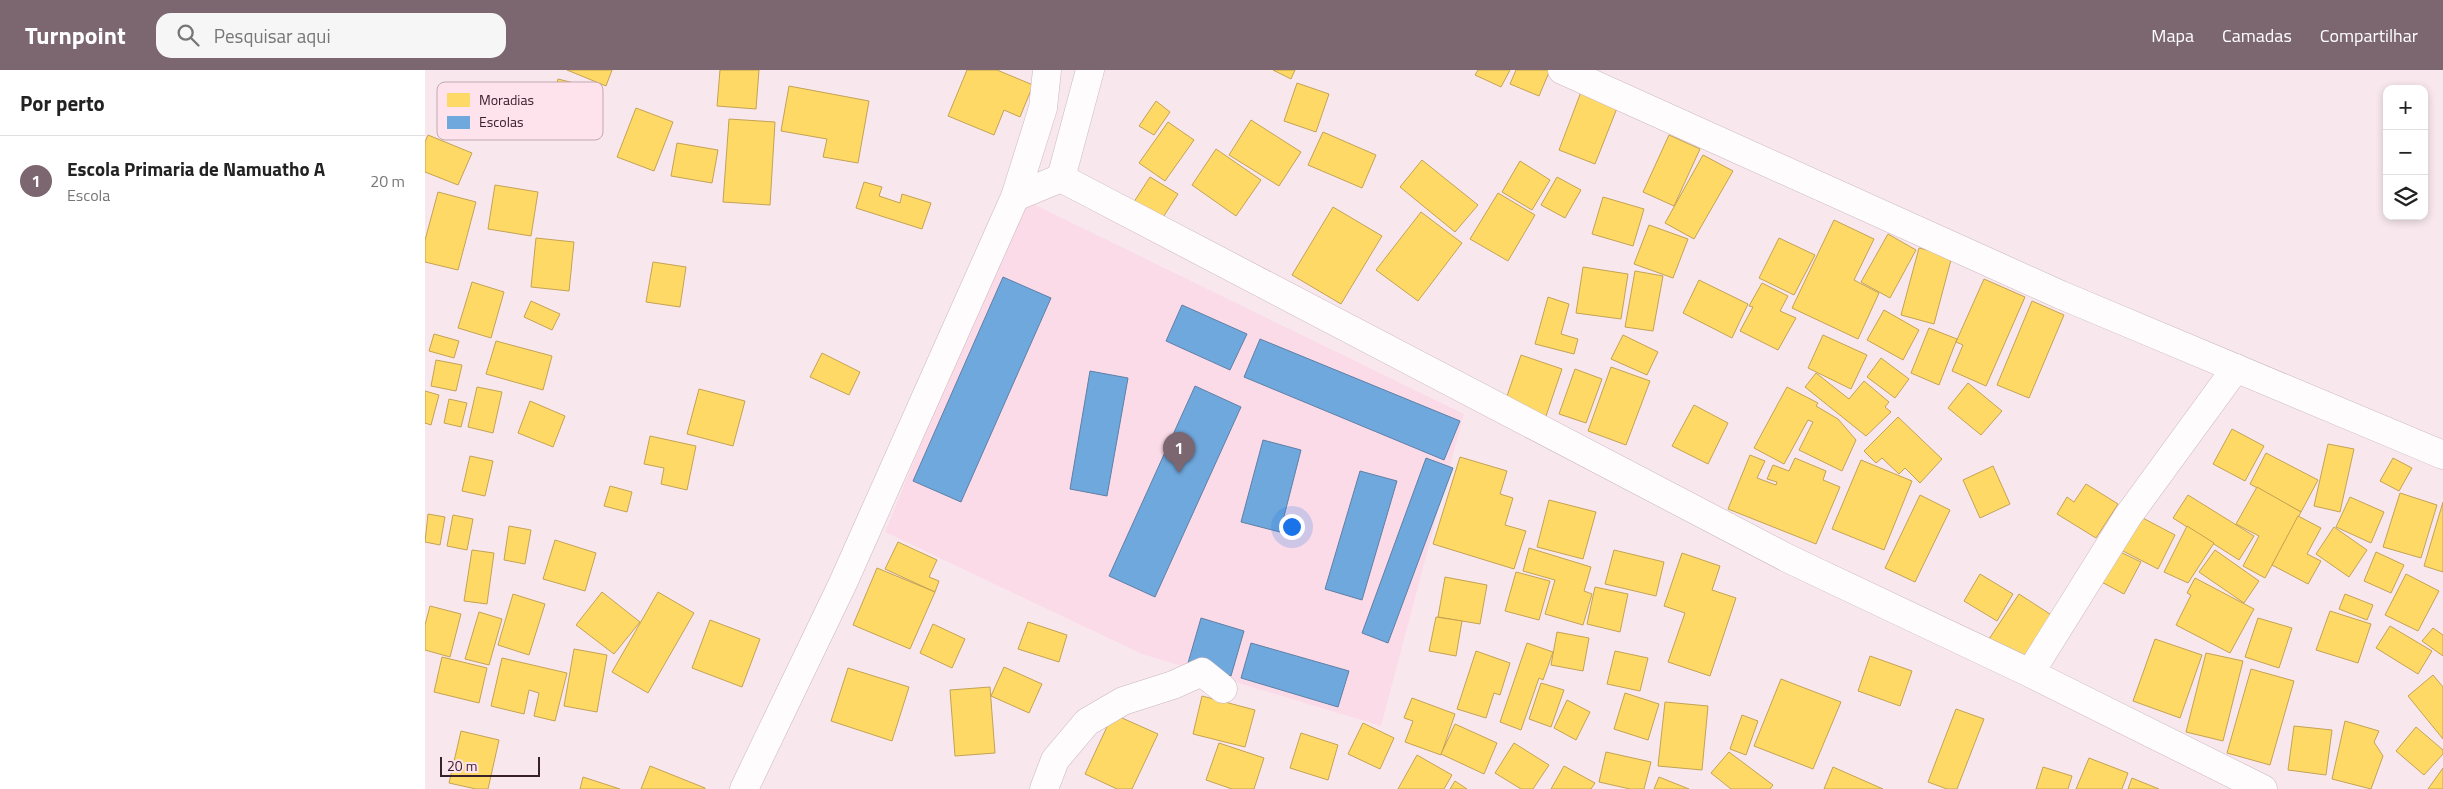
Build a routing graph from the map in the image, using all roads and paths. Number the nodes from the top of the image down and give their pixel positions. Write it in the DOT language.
graph roads {
  1 [pos="1047,70"];
  2 [pos="1090,70"];
  3 [pos="1562,70"];
  4 [pos="1061,178"];
  5 [pos="1015,197"];
  6 [pos="2236,368"];
  7 [pos="2443,455"];
  8 [pos="2030,673"];
  9 [pos="1223,689"];
  10 [pos="744,789"];
  11 [pos="1045,789"];
  12 [pos="2263,789"];
  1 -- 5 [label="street"];
  2 -- 4 [label="street"];
  3 -- 6 [label="street"];
  4 -- 5 [label="street"];
  4 -- 8 [label="street"];
  5 -- 10 [label="street"];
  6 -- 7 [label="street"];
  6 -- 8 [label="street"];
  8 -- 12 [label="street"];
  9 -- 11 [label="street"];
}
